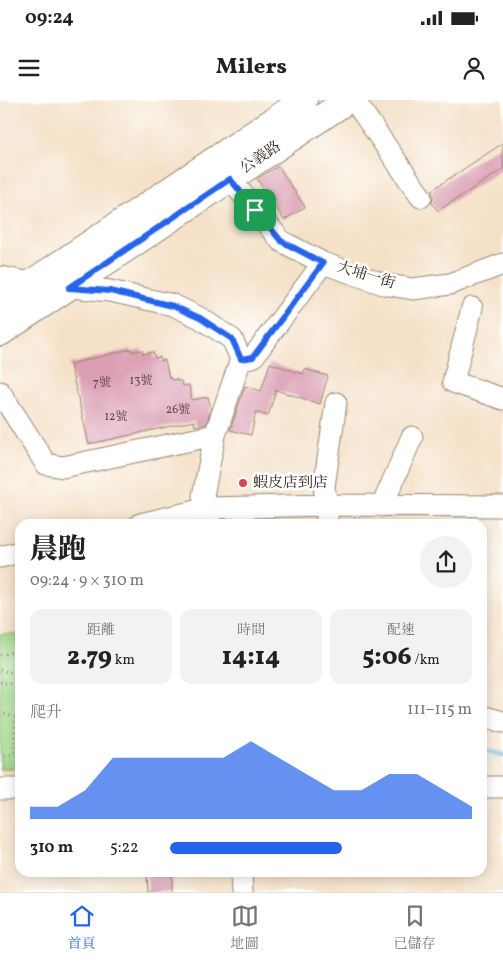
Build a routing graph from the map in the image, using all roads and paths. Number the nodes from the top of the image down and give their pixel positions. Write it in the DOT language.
graph roads {
  1 [pos="304,100"];
  2 [pos="348,100"];
  3 [pos="354,100"];
  4 [pos="230,179"];
  5 [pos="421,197"];
  6 [pos="323,263"];
  7 [pos="503,264"];
  8 [pos="0,277"];
  9 [pos="32,283"];
  10 [pos="69,288"];
  11 [pos="0,304"];
  12 [pos="472,308"];
  13 [pos="0,333"];
  14 [pos="241,359"];
  15 [pos="0,392"];
  16 [pos="503,399"];
  17 [pos="336,403"];
  18 [pos="215,435"];
  19 [pos="412,437"];
  20 [pos="382,506"];
  21 [pos="503,506"];
  22 [pos="327,515"];
  23 [pos="209,516"];
  24 [pos="183,519"];
  25 [pos="15,553"];
  26 [pos="0,557"];
  27 [pos="15,652"];
  28 [pos="0,654"];
  29 [pos="0,670"];
  30 [pos="15,673"];
  31 [pos="0,682"];
  32 [pos="15,684"];
  33 [pos="0,712"];
  34 [pos="487,717"];
  35 [pos="503,722"];
  36 [pos="14,755"];
  37 [pos="0,757"];
  38 [pos="487,787"];
  39 [pos="503,787"];
  40 [pos="0,789"];
  41 [pos="15,789"];
  42 [pos="241,877"];
  43 [pos="242,892"];
  1 -- 9 [label="main road, 公義路"];
  2 -- 4 [label="main road, 公義路"];
  3 -- 5 [label="street"];
  4 -- 6 [label="street, 大埔一街"];
  4 -- 10 [label="main road, 公義路"];
  6 -- 7 [label="street, 大埔一街"];
  6 -- 14 [label="street"];
  8 -- 9 [label="street"];
  9 -- 10 [label="street"];
  9 -- 11 [label="main road, 公義路"];
  10 -- 13 [label="main road, 公義路"];
  10 -- 14 [label="street"];
  12 -- 16 [label="street"];
  14 -- 18 [label="street"];
  15 -- 18 [label="street"];
  17 -- 22 [label="street"];
  18 -- 23 [label="street"];
  19 -- 20 [label="street"];
  20 -- 21 [label="street"];
  20 -- 22 [label="street"];
  22 -- 23 [label="street"];
  23 -- 24 [label="street"];
  25 -- 26 [label="street"];
  27 -- 28 [label="path"];
  29 -- 30 [label="path"];
  31 -- 32 [label="path"];
  33 -- 36 [label="path"];
  34 -- 35 [label="street"];
  36 -- 37 [label="path"];
  38 -- 39 [label="street"];
  40 -- 41 [label="street"];
  42 -- 43 [label="street"];
}
